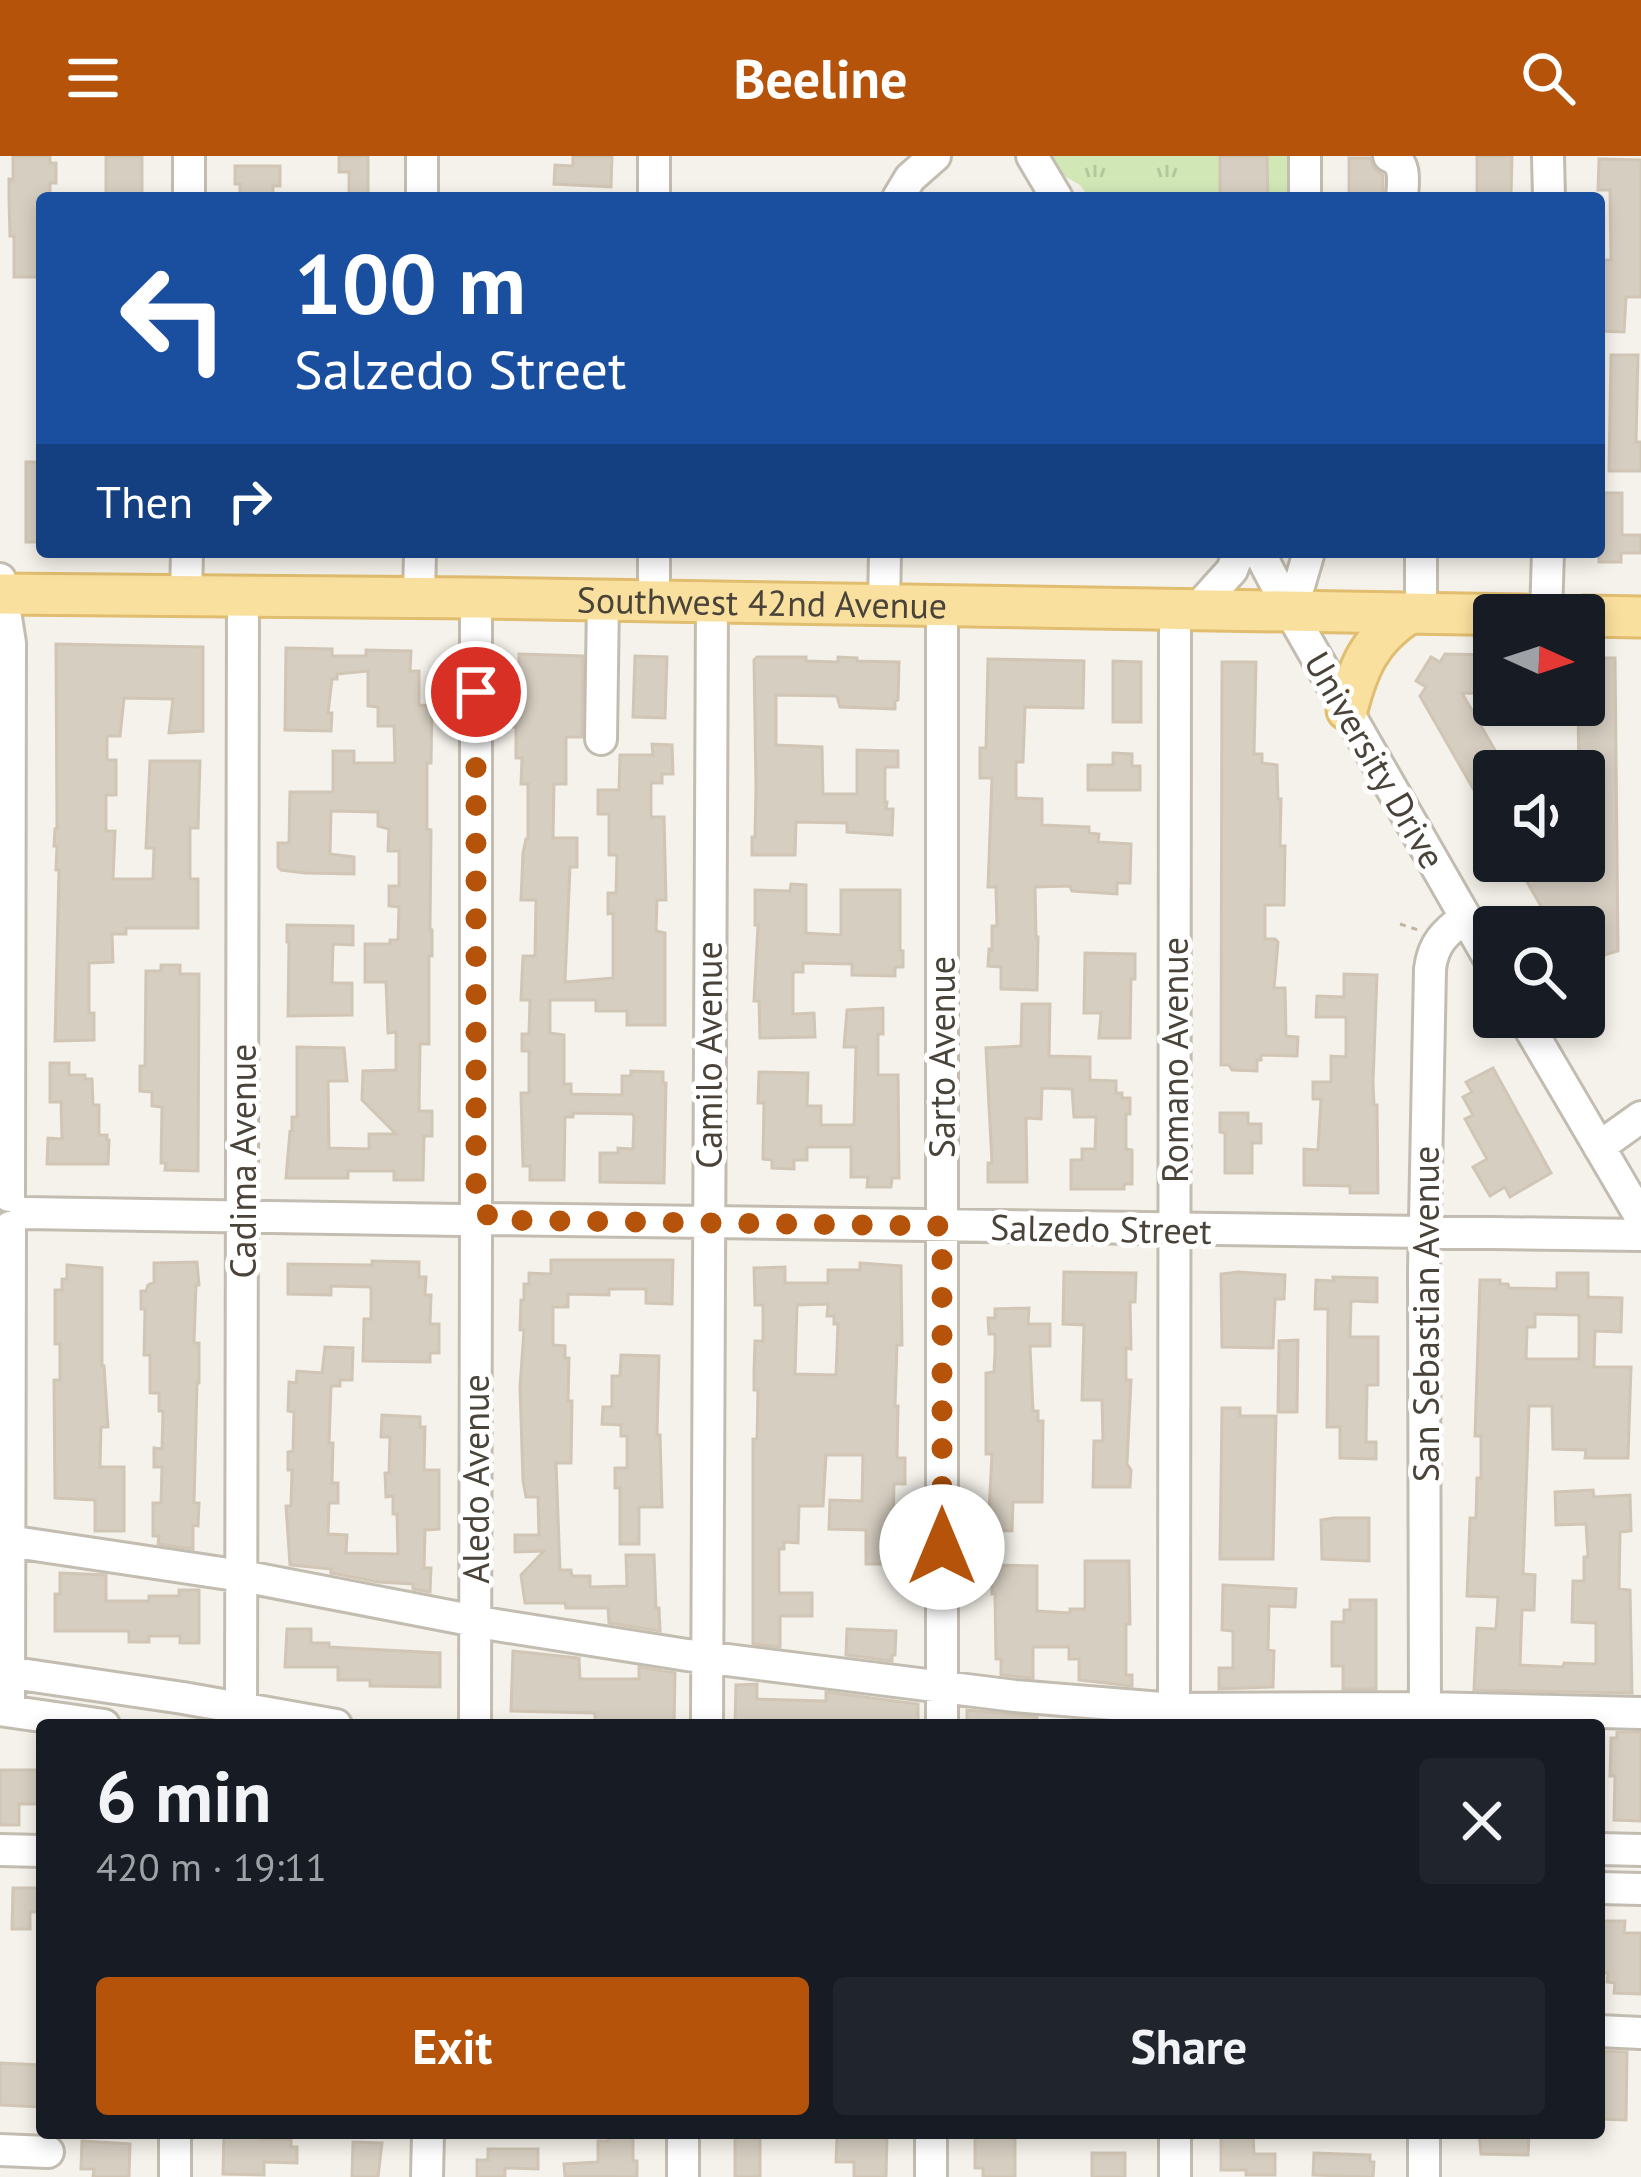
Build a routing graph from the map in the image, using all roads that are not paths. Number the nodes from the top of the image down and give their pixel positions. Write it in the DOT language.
graph roads {
  1 [pos="189,156"];
  2 [pos="422,156"];
  3 [pos="654,156"];
  4 [pos="935,156"];
  5 [pos="1032,156"];
  6 [pos="1305,156"];
  7 [pos="1389,156"];
  8 [pos="1548,156"];
  9 [pos="189,192"];
  10 [pos="422,192"];
  11 [pos="654,192"];
  12 [pos="902,192"];
  13 [pos="1053,192"];
  14 [pos="1305,192"];
  15 [pos="1402,192"];
  16 [pos="1549,192"];
  17 [pos="187,558"];
  18 [pos="420,558"];
  19 [pos="654,558"];
  20 [pos="885,558"];
  21 [pos="1237,558"];
  22 [pos="1262,558"];
  23 [pos="1307,558"];
  24 [pos="1420,558"];
  25 [pos="1548,558"];
  26 [pos="1,589"];
  27 [pos="1547,594"];
  28 [pos="186,596"];
  29 [pos="243,596"];
  30 [pos="419,597"];
  31 [pos="476,598"];
  32 [pos="603,600"];
  33 [pos="654,601"];
  34 [pos="712,602"];
  35 [pos="884,604"];
  36 [pos="942,606"];
  37 [pos="1185,611"];
  38 [pos="1291,613"];
  39 [pos="1414,614"];
  40 [pos="1473,615"];
  41 [pos="1605,616"];
  42 [pos="1641,617"];
  43 [pos="1347,710"];
  44 [pos="601,739"];
  45 [pos="1465,917"];
  46 [pos="1473,931"];
  47 [pos="1535,1038"];
  48 [pos="1641,1117"];
  49 [pos="1599,1147"];
  50 [pos="9,1212"];
  51 [pos="242,1217"];
  52 [pos="1641,1218"];
  53 [pos="476,1219"];
  54 [pos="709,1222"];
  55 [pos="942,1226"];
  56 [pos="1174,1230"];
  57 [pos="1425,1232"];
  58 [pos="1641,1235"];
  59 [pos="8,1541"];
  60 [pos="242,1576"];
  61 [pos="476,1621"];
  62 [pos="708,1658"];
  63 [pos="5,1672"];
  64 [pos="942,1688"];
  65 [pos="4,1710"];
  66 [pos="182,1712"];
  67 [pos="1062,1713"];
  68 [pos="1641,1713"];
  69 [pos="1122,1716"];
  70 [pos="241,1717"];
  71 [pos="1174,1717"];
  72 [pos="1425,1717"];
  73 [pos="64,1719"];
  74 [pos="476,1719"];
  75 [pos="707,1719"];
  76 [pos="942,1719"];
  77 [pos="1605,1849"];
  78 [pos="0,1850"];
  79 [pos="1641,1850"];
  80 [pos="36,1851"];
  81 [pos="1605,1888"];
  82 [pos="1641,1889"];
  83 [pos="1605,2032"];
  84 [pos="1641,2033"];
  85 [pos="176,2139"];
  86 [pos="428,2139"];
  87 [pos="683,2139"];
  88 [pos="931,2139"];
  89 [pos="1174,2139"];
  90 [pos="1424,2139"];
  91 [pos="0,2150"];
  92 [pos="48,2152"];
  93 [pos="175,2177"];
  94 [pos="428,2177"];
  95 [pos="683,2177"];
  96 [pos="931,2177"];
  97 [pos="1175,2177"];
  98 [pos="1424,2177"];
  1 -- 9 [label="street"];
  2 -- 10 [label="street"];
  3 -- 11 [label="street"];
  4 -- 12 [label="street"];
  5 -- 13 [label="street"];
  6 -- 14 [label="street"];
  7 -- 15 [label="street"];
  8 -- 16 [label="street"];
  17 -- 28 [label="street"];
  18 -- 30 [label="street"];
  19 -- 33 [label="street"];
  20 -- 35 [label="street"];
  21 -- 37 [label="street"];
  22 -- 38 [label="street, University Drive"];
  23 -- 38 [label="street"];
  24 -- 39 [label="street"];
  25 -- 27 [label="street"];
  26 -- 28 [label="main road, Southwest 42nd Avenue"];
  26 -- 50 [label="street"];
  28 -- 29 [label="main road, Southwest 42nd Avenue"];
  29 -- 30 [label="main road, Southwest 42nd Avenue"];
  29 -- 51 [label="street, Cadima Avenue"];
  30 -- 31 [label="main road, Southwest 42nd Avenue"];
  31 -- 32 [label="main road, Southwest 42nd Avenue"];
  31 -- 53 [label="street, Aledo Avenue"];
  32 -- 33 [label="main road, Southwest 42nd Avenue"];
  32 -- 44 [label="street"];
  33 -- 34 [label="main road, Southwest 42nd Avenue"];
  34 -- 35 [label="main road, Southwest 42nd Avenue"];
  34 -- 54 [label="street, Camilo Avenue"];
  35 -- 36 [label="main road, Southwest 42nd Avenue"];
  36 -- 37 [label="main road, Southwest 42nd Avenue"];
  36 -- 55 [label="street, Sarto Avenue"];
  37 -- 38 [label="main road, Southwest 42nd Avenue"];
  37 -- 56 [label="street, Romano Avenue"];
  38 -- 39 [label="main road, Southwest 42nd Avenue"];
  38 -- 43 [label="street, University Drive"];
  39 -- 40 [label="main road, Southwest 42nd Avenue"];
  39 -- 43 [label="main road"];
  41 -- 42 [label="main road"];
  43 -- 45 [label="street, University Drive"];
  45 -- 46 [label="street, University Drive"];
  45 -- 57 [label="street, San Sebastian Avenue"];
  47 -- 49 [label="street"];
  48 -- 49 [label="street"];
  49 -- 52 [label="street"];
  50 -- 51 [label="street, Salzedo Street"];
  50 -- 59 [label="street"];
  51 -- 53 [label="street, Salzedo Street"];
  51 -- 60 [label="street, Cadima Avenue"];
  53 -- 54 [label="street, Salzedo Street"];
  53 -- 61 [label="street, Aledo Avenue"];
  54 -- 55 [label="street, Salzedo Street"];
  54 -- 62 [label="street, Camilo Avenue"];
  55 -- 56 [label="street, Salzedo Street"];
  55 -- 64 [label="street, Sarto Avenue"];
  56 -- 57 [label="street, Salzedo Street"];
  56 -- 71 [label="street, Romano Avenue"];
  57 -- 58 [label="street, Salzedo Street"];
  57 -- 72 [label="street, San Sebastian Avenue"];
  59 -- 60 [label="street"];
  59 -- 63 [label="street"];
  60 -- 61 [label="street"];
  60 -- 70 [label="street, Cadima Avenue"];
  61 -- 62 [label="street"];
  61 -- 74 [label="street, Aledo Avenue"];
  62 -- 64 [label="street"];
  62 -- 75 [label="street, Camilo Avenue"];
  63 -- 65 [label="street"];
  63 -- 66 [label="street"];
  64 -- 67 [label="street"];
  64 -- 76 [label="street, Sarto Avenue"];
  65 -- 73 [label="street"];
  66 -- 70 [label="street"];
  67 -- 69 [label="street"];
  68 -- 72 [label="street"];
  69 -- 71 [label="street"];
  71 -- 72 [label="street"];
  77 -- 79 [label="street"];
  78 -- 80 [label="street"];
  81 -- 82 [label="street"];
  83 -- 84 [label="street"];
  85 -- 93 [label="street"];
  86 -- 94 [label="street"];
  87 -- 95 [label="street"];
  88 -- 96 [label="street"];
  89 -- 97 [label="street"];
  90 -- 98 [label="street"];
  91 -- 92 [label="street"];
}
